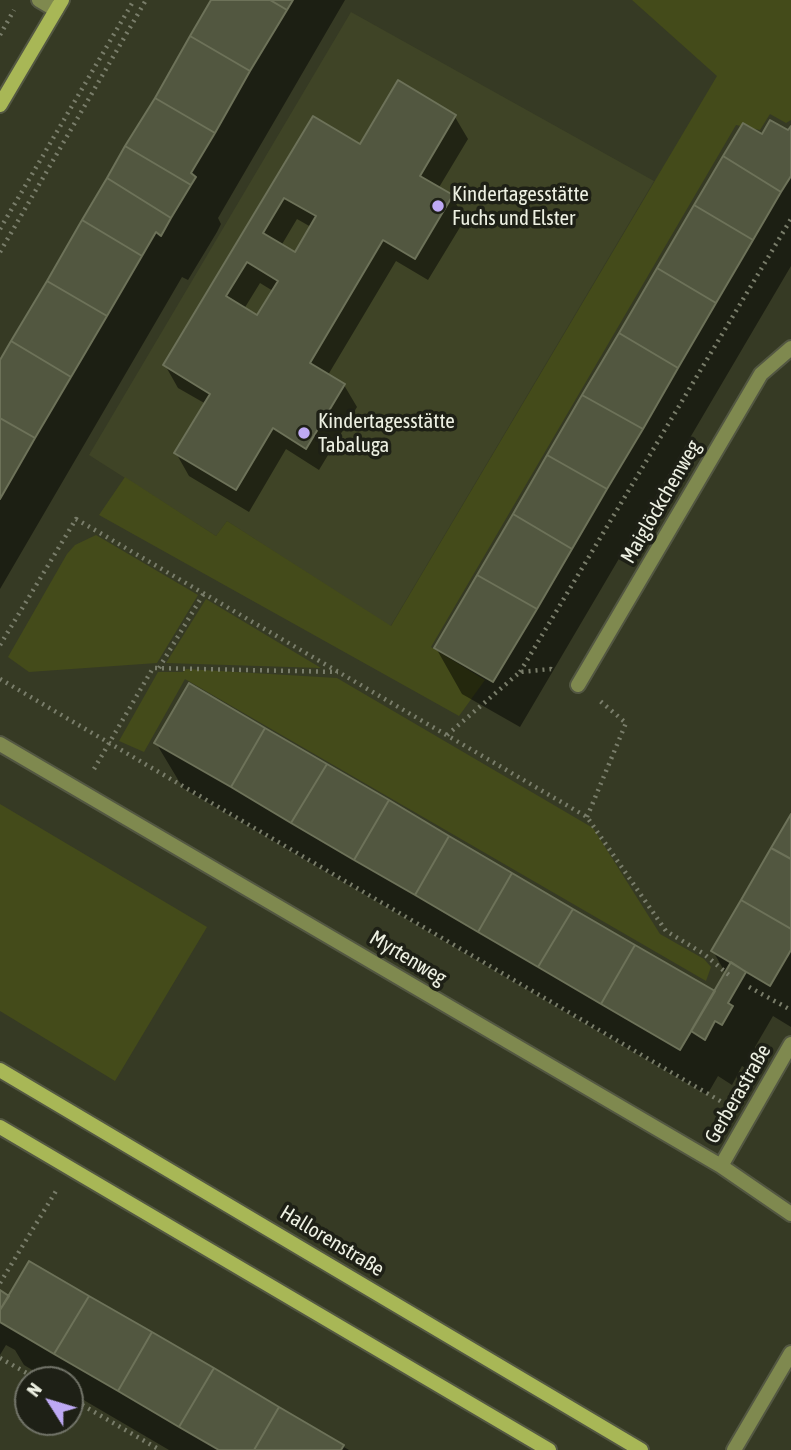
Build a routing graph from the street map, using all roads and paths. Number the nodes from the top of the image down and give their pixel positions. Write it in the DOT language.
graph roads {
  1 [pos="20,0"];
  2 [pos="39,0"];
  3 [pos="134,0"];
  4 [pos="146,0"];
  5 [pos="59,5"];
  6 [pos="0,35"];
  7 [pos="0,105"];
  8 [pos="791,219"];
  9 [pos="0,229"];
  10 [pos="0,252"];
  11 [pos="791,348"];
  12 [pos="204,593"];
  13 [pos="0,645"];
  14 [pos="159,668"];
  15 [pos="339,672"];
  16 [pos="520,672"];
  17 [pos="0,680"];
  18 [pos="578,685"];
  19 [pos="447,735"];
  20 [pos="109,743"];
  21 [pos="0,744"];
  22 [pos="82,791"];
  23 [pos="587,817"];
  24 [pos="729,975"];
  25 [pos="749,986"];
  26 [pos="791,1010"];
  27 [pos="791,1044"];
  28 [pos="0,1070"];
  29 [pos="749,1117"];
  30 [pos="0,1127"];
  31 [pos="720,1166"];
  32 [pos="69,1168"];
  33 [pos="791,1214"];
  34 [pos="0,1283"];
  35 [pos="791,1353"];
  36 [pos="84,1406"];
  37 [pos="160,1450"];
  38 [pos="549,1450"];
  39 [pos="641,1450"];
  40 [pos="734,1450"];
  1 -- 6 [label="path"];
  2 -- 5 [label="street"];
  3 -- 9 [label="path"];
  4 -- 10 [label="path"];
  5 -- 7 [label="street"];
  8 -- 16 [label="path"];
  11 -- 18 [label="street, Maiglöckchenweg"];
  12 -- 13 [label="path"];
  12 -- 14 [label="path"];
  12 -- 15 [label="path"];
  14 -- 15 [label="path"];
  14 -- 20 [label="path"];
  15 -- 19 [label="path"];
  16 -- 18 [label="path"];
  16 -- 19 [label="path"];
  17 -- 20 [label="path"];
  18 -- 23 [label="path"];
  19 -- 23 [label="path"];
  20 -- 22 [label="path"];
  20 -- 29 [label="path"];
  21 -- 22 [label="street, Myrtenweg"];
  22 -- 31 [label="street, Myrtenweg"];
  23 -- 24 [label="path"];
  25 -- 26 [label="path"];
  27 -- 29 [label="street, Gerberastraße"];
  28 -- 39 [label="street, Hallorenstraße"];
  29 -- 31 [label="street, Gerberastraße"];
  30 -- 32 [label="street"];
  31 -- 33 [label="street, Myrtenweg"];
  32 -- 34 [label="path"];
  32 -- 38 [label="street"];
  35 -- 40 [label="street"];
  36 -- 37 [label="path"];
}
